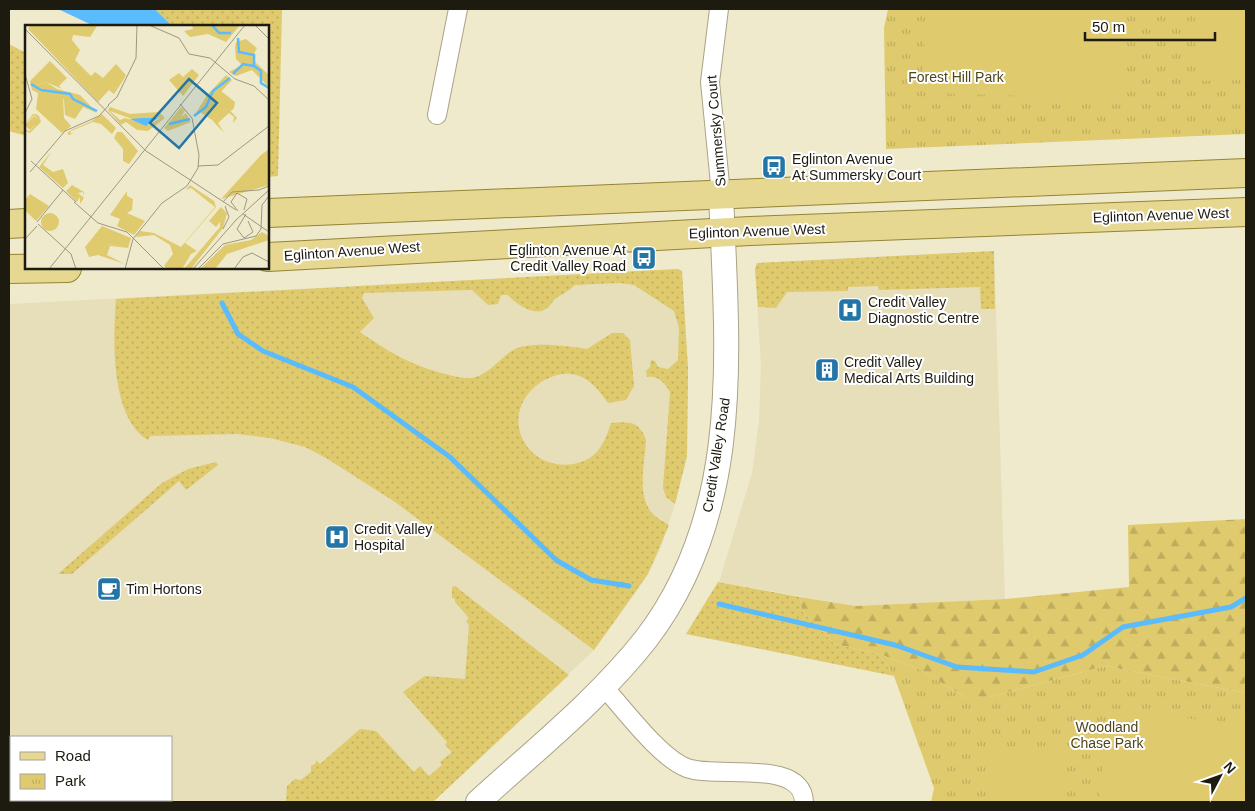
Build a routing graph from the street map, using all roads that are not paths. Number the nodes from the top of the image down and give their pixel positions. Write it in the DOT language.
graph roads {
  1 [pos="458,9"];
  2 [pos="720,9"];
  3 [pos="437,114"];
  4 [pos="1246,172"];
  5 [pos="721,194"];
  6 [pos="1246,212"];
  7 [pos="269,213"];
  8 [pos="25,223"];
  9 [pos="9,224"];
  10 [pos="722,232"];
  11 [pos="269,257"];
  12 [pos="9,269"];
  13 [pos="25,269"];
  14 [pos="603,686"];
  15 [pos="478,802"];
  16 [pos="804,802"];
  1 -- 3 [label="street"];
  2 -- 5 [label="street, Summersky Court"];
  4 -- 5 [label="main road"];
  5 -- 7 [label="main road"];
  5 -- 10 [label="street, Credit Valley Road"];
  6 -- 10 [label="main road, Eglinton Avenue West"];
  8 -- 9 [label="main road"];
  10 -- 11 [label="main road, Eglinton Avenue West"];
  10 -- 14 [label="street, Credit Valley Road"];
  12 -- 13 [label="main road"];
  14 -- 15 [label="street, Credit Valley Road"];
  14 -- 16 [label="street"];
}
